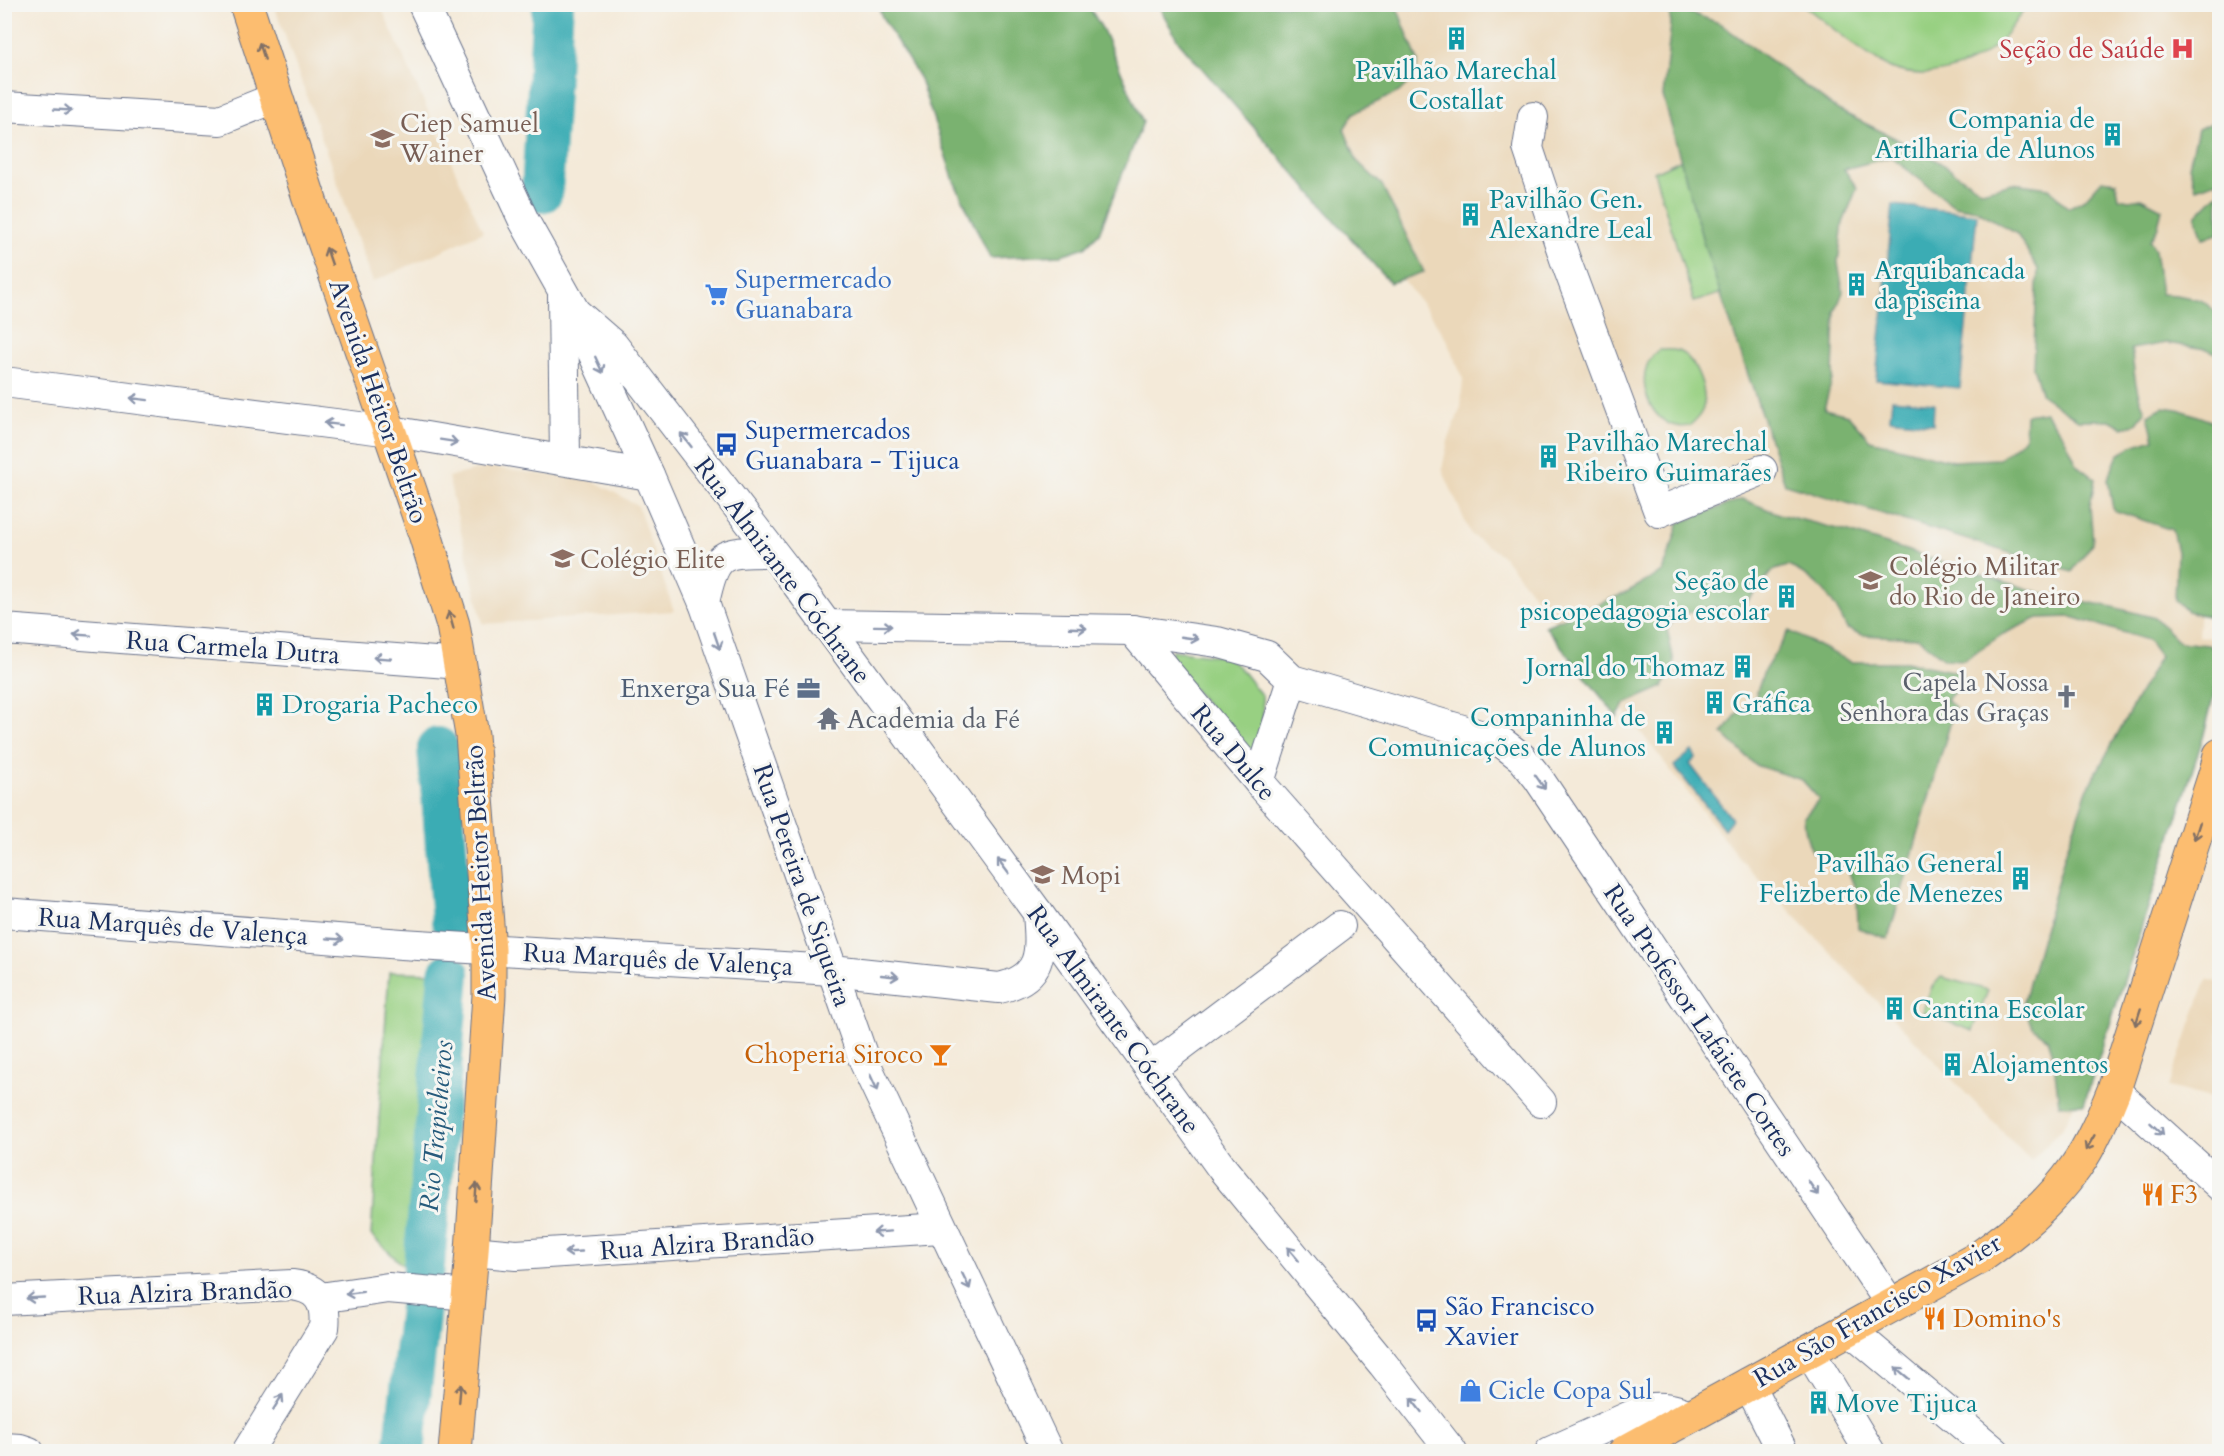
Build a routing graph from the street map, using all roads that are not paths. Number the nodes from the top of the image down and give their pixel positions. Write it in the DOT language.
graph roads {
  1 [pos="246,4"];
  2 [pos="423,4"];
  3 [pos="277,98"];
  4 [pos="4,107"];
  5 [pos="1533,117"];
  6 [pos="569,302"];
  7 [pos="4,382"];
  8 [pos="391,431"];
  9 [pos="565,459"];
  10 [pos="1762,471"];
  11 [pos="650,475"];
  12 [pos="772,552"];
  13 [pos="704,603"];
  14 [pos="825,626"];
  15 [pos="4,629"];
  16 [pos="1132,630"];
  17 [pos="461,664"];
  18 [pos="1292,680"];
  19 [pos="2220,755"];
  20 [pos="1259,782"];
  21 [pos="4,913"];
  22 [pos="1038,914"];
  23 [pos="1340,926"];
  24 [pos="466,947"];
  25 [pos="832,970"];
  26 [pos="1150,1069"];
  27 [pos="2114,1090"];
  28 [pos="1541,1101"];
  29 [pos="2220,1186"];
  30 [pos="941,1228"];
  31 [pos="472,1251"];
  32 [pos="469,1295"];
  33 [pos="320,1298"];
  34 [pos="4,1300"];
  35 [pos="1892,1306"];
  36 [pos="1849,1329"];
  37 [pos="1809,1351"];
  38 [pos="1748,1383"];
  39 [pos="1690,1415"];
  40 [pos="1440,1445"];
  41 [pos="4,1448"];
  42 [pos="29,1452"];
  43 [pos="247,1452"];
  44 [pos="455,1452"];
  45 [pos="1048,1452"];
  46 [pos="1550,1452"];
  47 [pos="1625,1452"];
  48 [pos="1783,1452"];
  49 [pos="1870,1452"];
  50 [pos="1995,1452"];
  3 -- 1 [label="main road, Avenida Heitor Beltrão, one-way"];
  2 -- 6 [label="street, Rua Almirante Cóchrane"];
  4 -- 3 [label="street, one-way"];
  8 -- 3 [label="main road, Avenida Heitor Beltrão, one-way"];
  5 -- 10 [label="street"];
  6 -- 9 [label="street"];
  6 -- 11 [label="street, Rua Pereira de Siqueira, one-way"];
  12 -- 6 [label="street, Rua Almirante Cóchrane, one-way"];
  8 -- 7 [label="street, one-way"];
  8 -- 9 [label="street, one-way"];
  17 -- 8 [label="main road, Avenida Heitor Beltrão, one-way"];
  9 -- 11 [label="street"];
  11 -- 13 [label="street, Rua Pereira de Siqueira"];
  12 -- 13 [label="street"];
  12 -- 14 [label="street, Rua Almirante Cóchrane"];
  13 -- 25 [label="street, Rua Pereira de Siqueira, one-way"];
  14 -- 16 [label="street, one-way"];
  22 -- 14 [label="street, Rua Almirante Cóchrane, one-way"];
  17 -- 15 [label="street, Rua Carmela Dutra, one-way"];
  16 -- 18 [label="street, one-way"];
  16 -- 20 [label="street, Rua Dulce"];
  17 -- 24 [label="main road, Avenida Heitor Beltrão"];
  18 -- 20 [label="street"];
  18 -- 35 [label="street, Rua Professor Lafaiete Cortes, one-way"];
  19 -- 27 [label="main road, Rua São Francisco Xavier, one-way"];
  20 -- 28 [label="street, Rua Dulce"];
  21 -- 24 [label="street, Rua Marquês de Valença, one-way"];
  25 -- 22 [label="street, Rua Marquês de Valença, one-way"];
  22 -- 26 [label="street, Rua Almirante Cóchrane"];
  23 -- 26 [label="street"];
  24 -- 25 [label="street, Rua Marquês de Valença"];
  31 -- 24 [label="main road, Avenida Heitor Beltrão, one-way"];
  25 -- 30 [label="street, Rua Pereira de Siqueira, one-way"];
  40 -- 26 [label="street, Rua Almirante Cóchrane, one-way"];
  27 -- 29 [label="street, one-way"];
  27 -- 35 [label="main road, Rua São Francisco Xavier, one-way"];
  30 -- 31 [label="street, Rua Alzira Brandão, one-way"];
  30 -- 45 [label="street, Rua Pereira de Siqueira, one-way"];
  31 -- 32 [label="main road, Avenida Heitor Beltrão"];
  32 -- 33 [label="street, Rua Alzira Brandão, one-way"];
  44 -- 32 [label="main road, Avenida Heitor Beltrão, one-way"];
  33 -- 34 [label="street, Rua Alzira Brandão, one-way"];
  43 -- 33 [label="street, one-way"];
  35 -- 36 [label="main road, Rua São Francisco Xavier"];
  36 -- 37 [label="main road, Rua São Francisco Xavier"];
  50 -- 36 [label="street, one-way"];
  37 -- 38 [label="main road, Rua São Francisco Xavier"];
  37 -- 49 [label="street"];
  38 -- 39 [label="main road, Rua São Francisco Xavier"];
  38 -- 48 [label="street"];
  39 -- 46 [label="street"];
  39 -- 47 [label="main road, Rua São Francisco Xavier"];
  41 -- 42 [label="street"];
}
